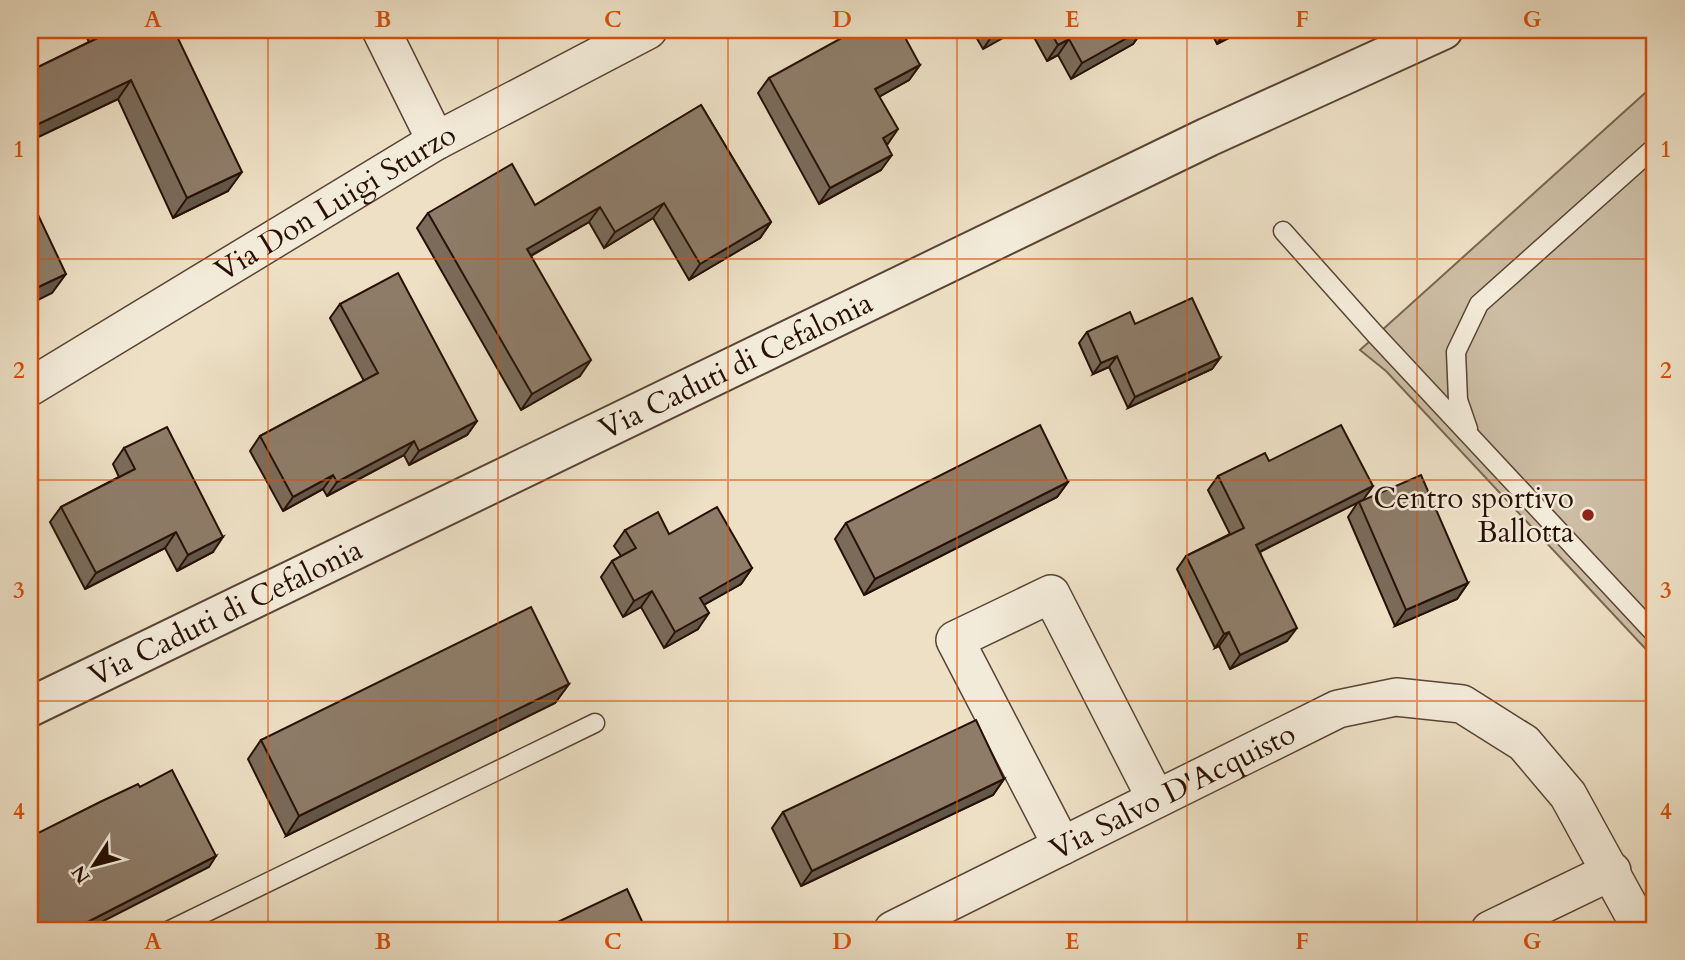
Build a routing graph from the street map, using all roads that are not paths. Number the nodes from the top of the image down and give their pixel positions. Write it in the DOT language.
graph roads {
  1 [pos="381,30"];
  2 [pos="648,30"];
  3 [pos="1435,31"];
  4 [pos="436,141"];
  5 [pos="1655,147"];
  6 [pos="1283,230"];
  7 [pos="30,387"];
  8 [pos="1470,436"];
  9 [pos="1655,635"];
  10 [pos="30,707"];
  11 [pos="595,723"];
  12 [pos="1156,799"];
  13 [pos="1062,846"];
  14 [pos="1612,871"];
  15 [pos="170,930"];
  16 [pos="893,930"];
  17 [pos="1490,930"];
  18 [pos="1642,930"];
  1 -- 4 [label="street"];
  2 -- 4 [label="street, Via Don Luigi Sturzo"];
  3 -- 10 [label="street, Via Caduti di Cefalonia"];
  4 -- 7 [label="street, Via Don Luigi Sturzo"];
  5 -- 8 [label="lane"];
  6 -- 8 [label="lane"];
  8 -- 9 [label="lane"];
  11 -- 15 [label="lane"];
  12 -- 13 [label="street, Via Salvo D'Acquisto"];
  12 -- 13 [label="street"];
  12 -- 14 [label="street, Via Salvo D'Acquisto"];
  13 -- 16 [label="street, Via Salvo D'Acquisto"];
  14 -- 17 [label="street"];
  14 -- 18 [label="street"];
}
